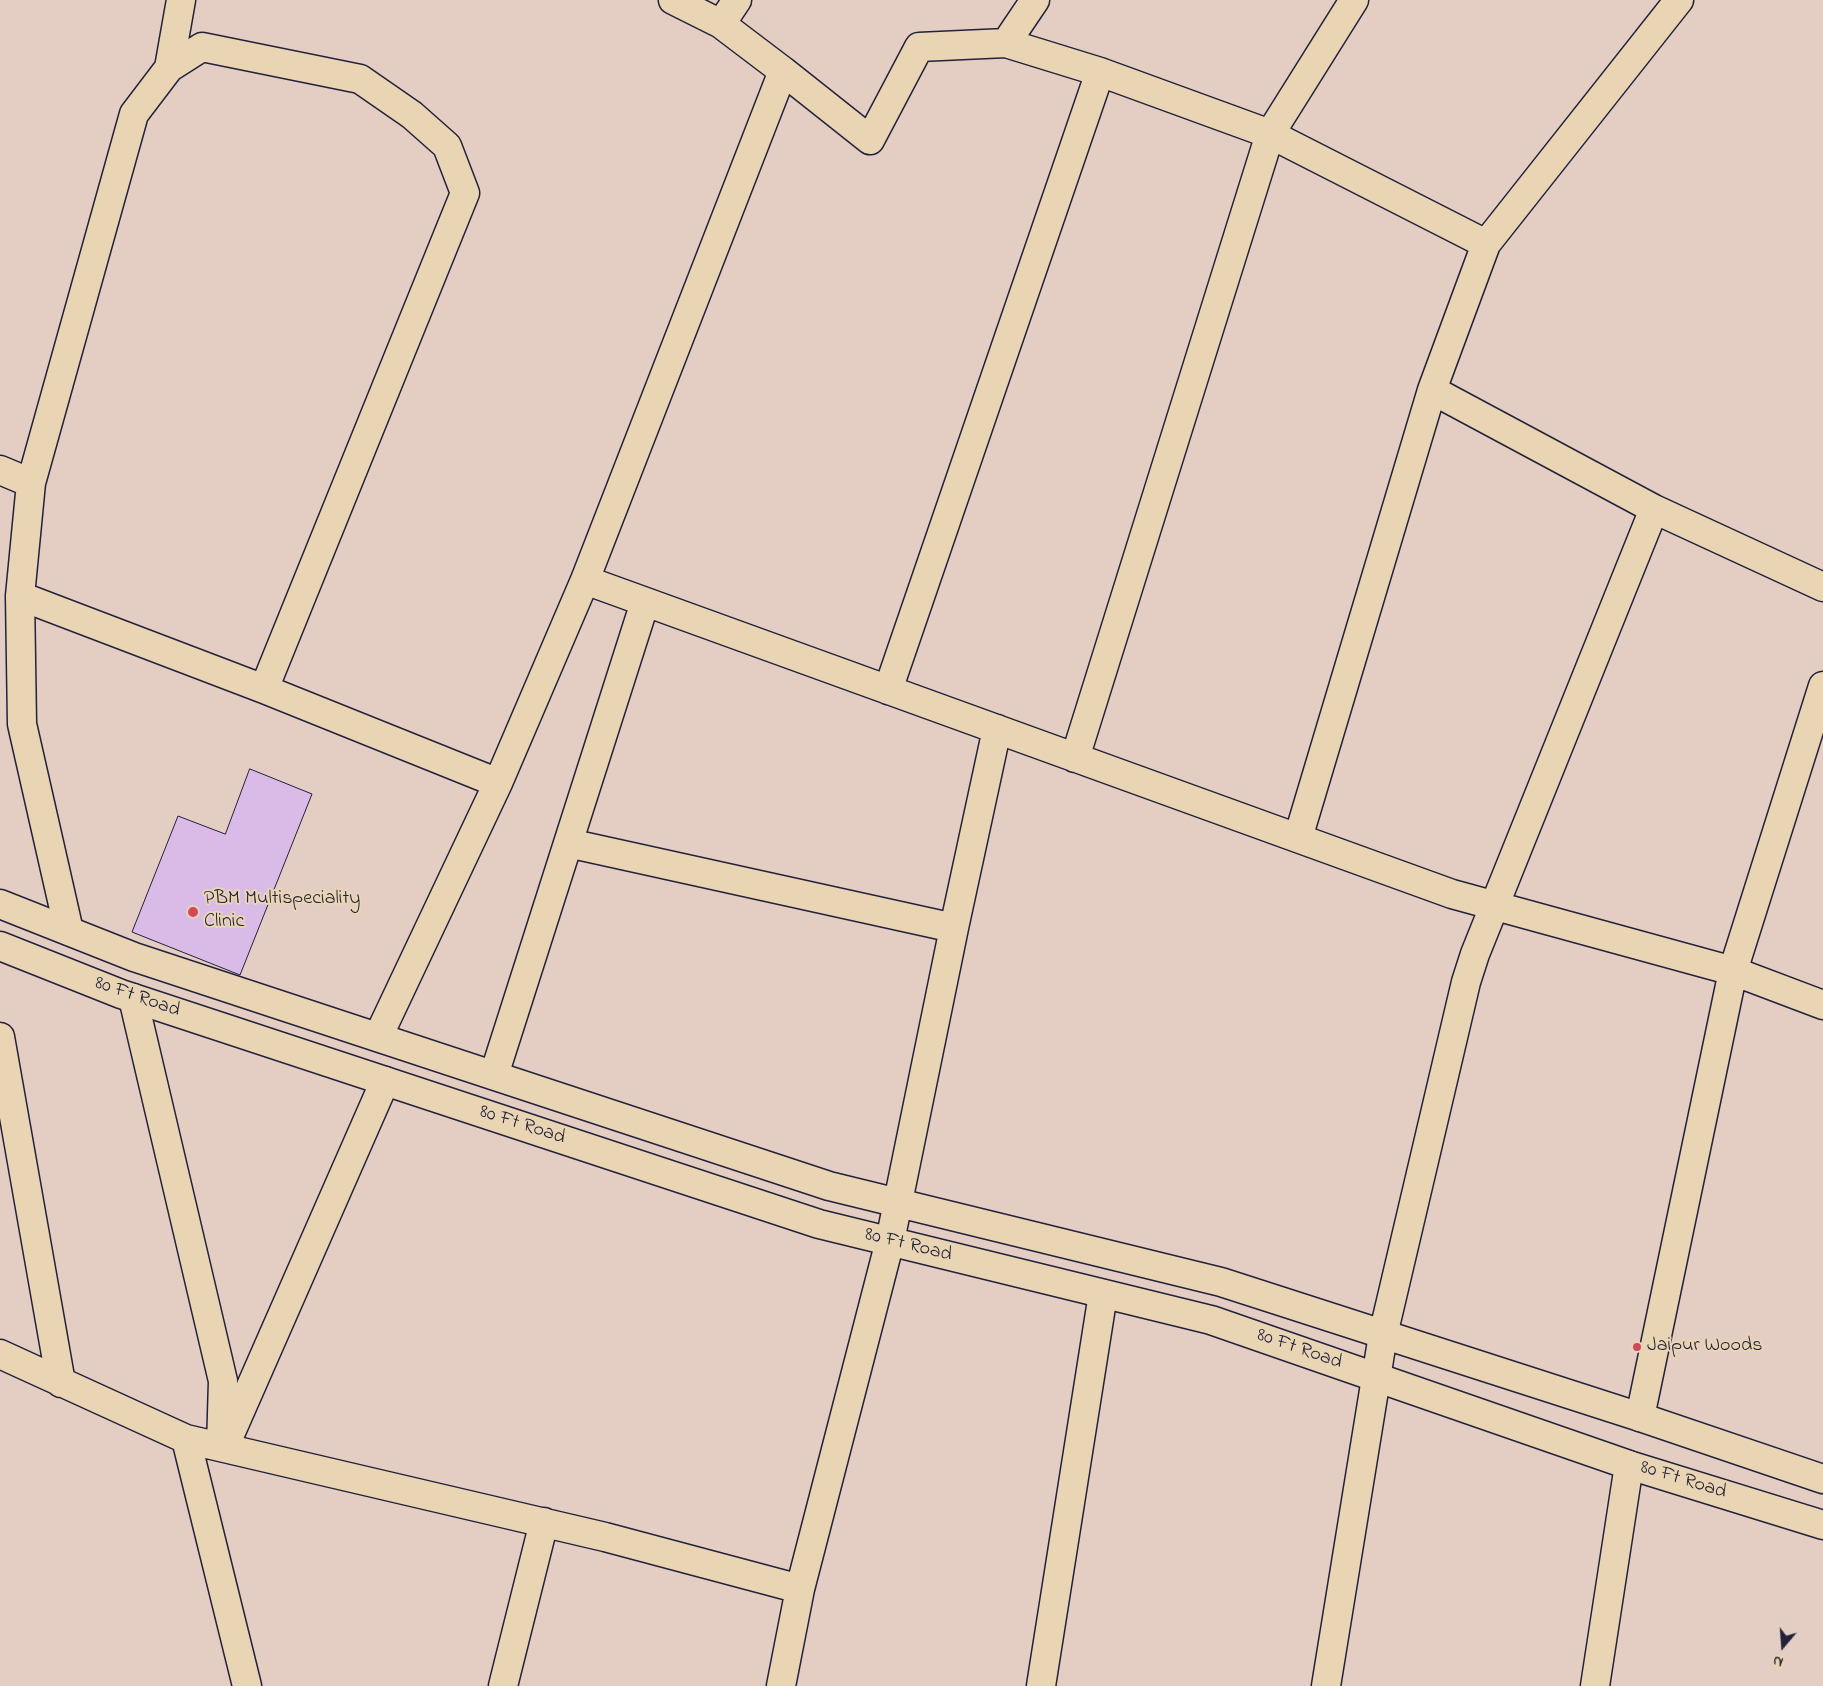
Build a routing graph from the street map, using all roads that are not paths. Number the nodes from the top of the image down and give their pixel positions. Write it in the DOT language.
graph roads {
  1 [pos="181,0"];
  2 [pos="673,0"];
  3 [pos="736,0"];
  4 [pos="1035,0"];
  5 [pos="1354,0"];
  6 [pos="1679,0"];
  7 [pos="720,24"];
  8 [pos="1006,43"];
  9 [pos="169,68"];
  10 [pos="783,71"];
  11 [pos="1100,72"];
  12 [pos="1270,134"];
  13 [pos="1486,244"];
  14 [pos="1432,390"];
  15 [pos="0,470"];
  16 [pos="31,483"];
  17 [pos="1654,509"];
  18 [pos="585,580"];
  19 [pos="1823,586"];
  20 [pos="20,596"];
  21 [pos="645,602"];
  22 [pos="1823,686"];
  23 [pos="264,689"];
  24 [pos="888,690"];
  25 [pos="997,729"];
  26 [pos="1075,758"];
  27 [pos="498,783"];
  28 [pos="1298,838"];
  29 [pos="568,843"];
  30 [pos="0,904"];
  31 [pos="1496,906"];
  32 [pos="954,928"];
  33 [pos="69,931"];
  34 [pos="0,946"];
  35 [pos="1733,971"];
  36 [pos="133,998"];
  37 [pos="1823,1004"];
  38 [pos="0,1037"];
  39 [pos="378,1037"];
  40 [pos="494,1076"];
  41 [pos="385,1081"];
  42 [pos="897,1203"];
  43 [pos="890,1241"];
  44 [pos="1103,1294"];
  45 [pos="1383,1335"];
  46 [pos="0,1354"];
  47 [pos="1376,1377"];
  48 [pos="61,1383"];
  49 [pos="1640,1417"];
  50 [pos="186,1439"];
  51 [pos="222,1448"];
  52 [pos="1630,1465"];
  53 [pos="1823,1479"];
  54 [pos="544,1522"];
  55 [pos="1823,1524"];
  56 [pos="800,1589"];
  57 [pos="247,1686"];
  58 [pos="503,1686"];
  59 [pos="781,1686"];
  60 [pos="1041,1686"];
  61 [pos="1326,1686"];
  62 [pos="1595,1686"];
  1 -- 9 [label="street"];
  2 -- 7 [label="street"];
  3 -- 7 [label="street"];
  4 -- 8 [label="street"];
  5 -- 12 [label="street"];
  6 -- 13 [label="street"];
  7 -- 10 [label="street"];
  8 -- 10 [label="street"];
  8 -- 11 [label="street"];
  9 -- 16 [label="street"];
  9 -- 23 [label="street"];
  10 -- 18 [label="street"];
  11 -- 12 [label="street"];
  11 -- 24 [label="street"];
  12 -- 13 [label="street"];
  12 -- 26 [label="street"];
  13 -- 14 [label="street"];
  14 -- 17 [label="street"];
  14 -- 28 [label="street"];
  15 -- 16 [label="street"];
  16 -- 20 [label="street"];
  17 -- 19 [label="street"];
  17 -- 31 [label="street"];
  18 -- 21 [label="street"];
  18 -- 27 [label="street"];
  20 -- 23 [label="street"];
  20 -- 33 [label="street"];
  21 -- 24 [label="street"];
  21 -- 29 [label="street"];
  22 -- 35 [label="street"];
  23 -- 27 [label="street"];
  24 -- 25 [label="street"];
  25 -- 26 [label="street"];
  25 -- 32 [label="street"];
  26 -- 28 [label="street"];
  27 -- 39 [label="street"];
  28 -- 31 [label="street"];
  29 -- 32 [label="street"];
  29 -- 40 [label="street"];
  30 -- 33 [label="street, 80 Ft Road"];
  31 -- 35 [label="street"];
  31 -- 45 [label="street"];
  32 -- 42 [label="street"];
  33 -- 39 [label="street, 80 Ft Road"];
  34 -- 36 [label="street, 80 Ft Road"];
  35 -- 37 [label="street"];
  35 -- 49 [label="street"];
  36 -- 41 [label="street, 80 Ft Road"];
  36 -- 51 [label="street"];
  38 -- 48 [label="street"];
  39 -- 40 [label="street, 80 Ft Road"];
  40 -- 42 [label="street, 80 Ft Road"];
  41 -- 43 [label="street, 80 Ft Road"];
  41 -- 51 [label="street"];
  42 -- 43 [label="street"];
  42 -- 45 [label="street, 80 Ft Road"];
  43 -- 44 [label="street, 80 Ft Road"];
  43 -- 56 [label="street"];
  44 -- 47 [label="street, 80 Ft Road"];
  44 -- 60 [label="street"];
  45 -- 47 [label="street"];
  45 -- 49 [label="street, 80 Ft Road"];
  46 -- 48 [label="street"];
  47 -- 52 [label="street, 80 Ft Road"];
  47 -- 61 [label="street"];
  48 -- 50 [label="street"];
  49 -- 53 [label="street, 80 Ft Road"];
  50 -- 51 [label="street"];
  50 -- 57 [label="street"];
  51 -- 54 [label="street"];
  52 -- 55 [label="street, 80 Ft Road"];
  52 -- 62 [label="street"];
  54 -- 56 [label="street"];
  54 -- 58 [label="street"];
  56 -- 59 [label="street"];
}
